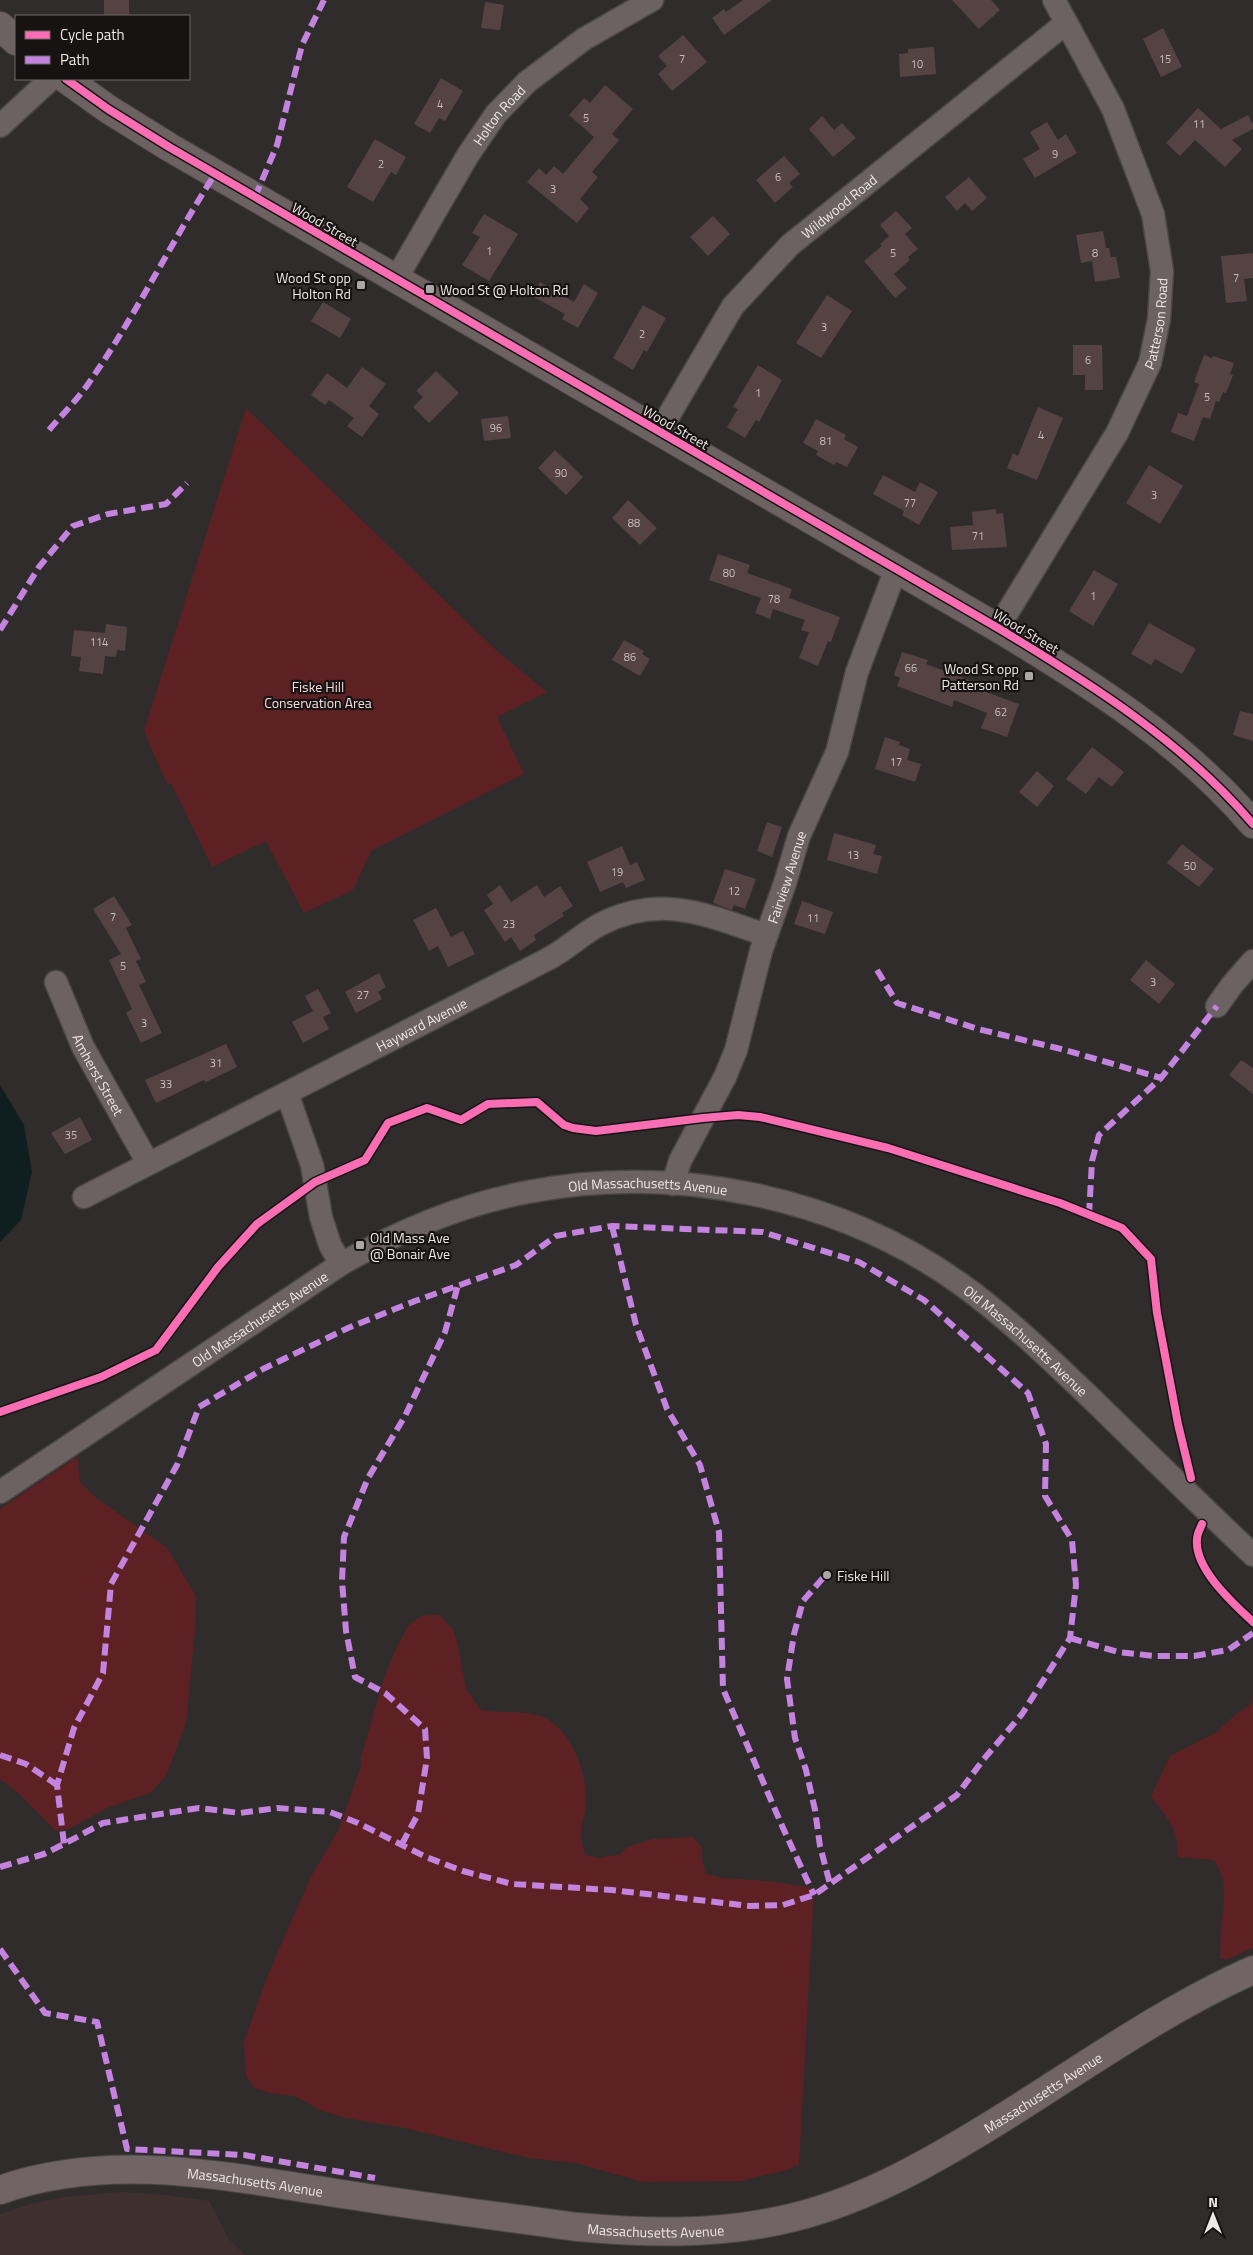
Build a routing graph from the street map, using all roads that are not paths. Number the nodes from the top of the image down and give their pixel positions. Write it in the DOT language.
graph roads {
  1 [pos="652,0"];
  2 [pos="1054,0"];
  3 [pos="1066,23"];
  4 [pos="0,26"];
  5 [pos="15,40"];
  6 [pos="50,80"];
  7 [pos="67,80"];
  8 [pos="0,126"];
  9 [pos="396,279"];
  10 [pos="658,432"];
  11 [pos="896,569"];
  12 [pos="998,628"];
  13 [pos="1253,824"];
  14 [pos="766,935"];
  15 [pos="1253,961"];
  16 [pos="56,982"];
  17 [pos="1217,1006"];
  18 [pos="287,1093"];
  19 [pos="148,1163"];
  20 [pos="673,1184"];
  21 [pos="84,1197"];
  22 [pos="342,1264"];
  23 [pos="0,1492"];
  24 [pos="1253,1555"];
  25 [pos="1253,1970"];
  26 [pos="0,2190"];
  1 -- 9 [label="street, Holton Road"];
  2 -- 3 [label="street, Patterson Road"];
  3 -- 10 [label="street, Wildwood Road"];
  3 -- 12 [label="street, Patterson Road"];
  4 -- 5 [label="street"];
  6 -- 8 [label="street"];
  7 -- 9 [label="street, Wood Street"];
  9 -- 10 [label="street, Wood Street"];
  10 -- 11 [label="street, Wood Street"];
  11 -- 12 [label="street, Wood Street"];
  11 -- 14 [label="street, Fairview Avenue"];
  12 -- 13 [label="street, Wood Street"];
  14 -- 18 [label="street, Hayward Avenue"];
  14 -- 20 [label="street, Fairview Avenue"];
  15 -- 17 [label="street"];
  16 -- 19 [label="street, Amherst Street"];
  18 -- 19 [label="street, Hayward Avenue"];
  18 -- 22 [label="street"];
  19 -- 21 [label="street, Hayward Avenue"];
  20 -- 22 [label="street, Old Massachusetts Avenue"];
  20 -- 24 [label="street, Old Massachusetts Avenue"];
  22 -- 23 [label="street, Old Massachusetts Avenue"];
  25 -- 26 [label="main road, Massachusetts Avenue"];
}
